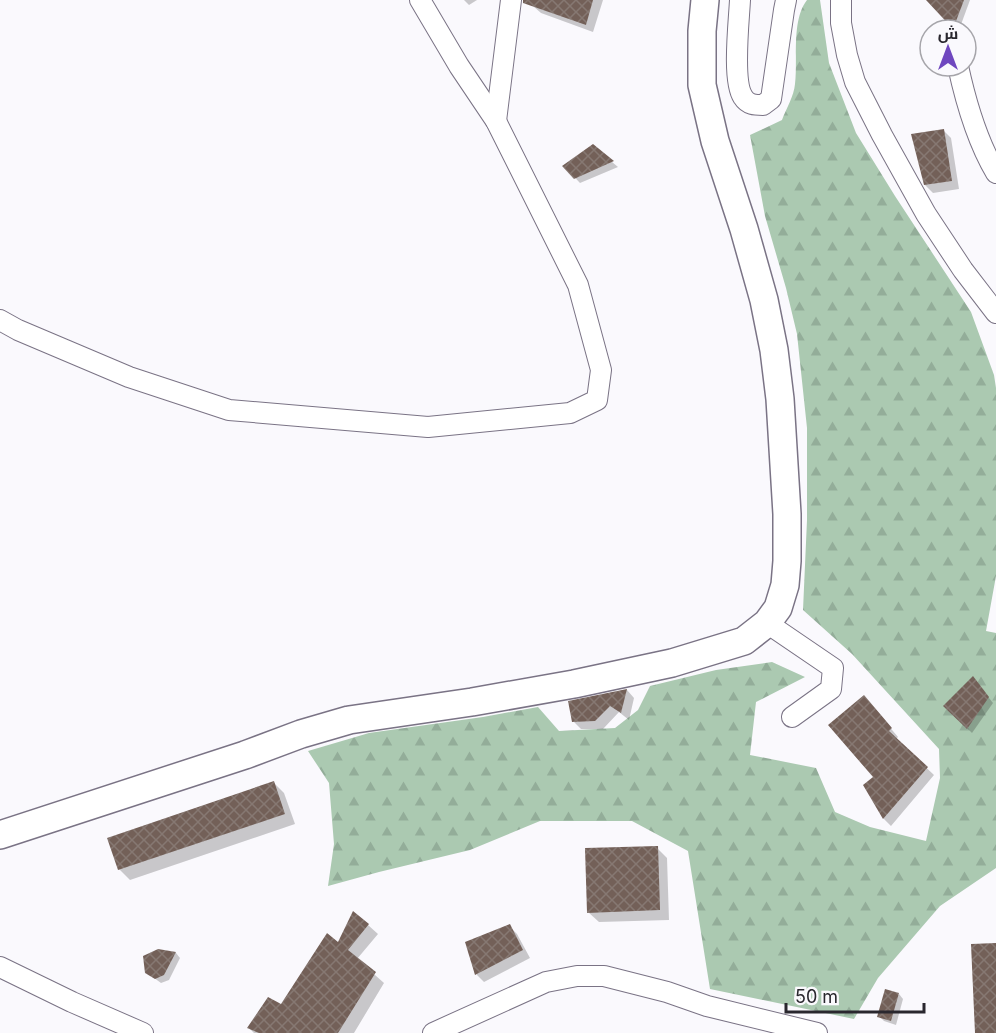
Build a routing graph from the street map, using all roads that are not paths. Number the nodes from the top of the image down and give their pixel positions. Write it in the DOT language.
graph roads {
  1 [pos="420,0"];
  2 [pos="511,0"];
  3 [pos="705,0"];
  4 [pos="740,0"];
  5 [pos="786,0"];
  6 [pos="841,0"];
  7 [pos="960,78"];
  8 [pos="496,121"];
  9 [pos="996,173"];
  10 [pos="996,313"];
  11 [pos="0,320"];
  12 [pos="766,623"];
  13 [pos="792,717"];
  14 [pos="0,835"];
  15 [pos="0,967"];
  16 [pos="812,1032"];
  17 [pos="143,1033"];
  18 [pos="434,1033"];
  1 -- 8 [label="street"];
  2 -- 8 [label="street"];
  3 -- 12 [label="main road"];
  4 -- 5 [label="street"];
  6 -- 10 [label="street"];
  7 -- 9 [label="street"];
  8 -- 11 [label="street"];
  12 -- 13 [label="street"];
  12 -- 14 [label="main road"];
  15 -- 17 [label="street"];
  16 -- 18 [label="street"];
}
